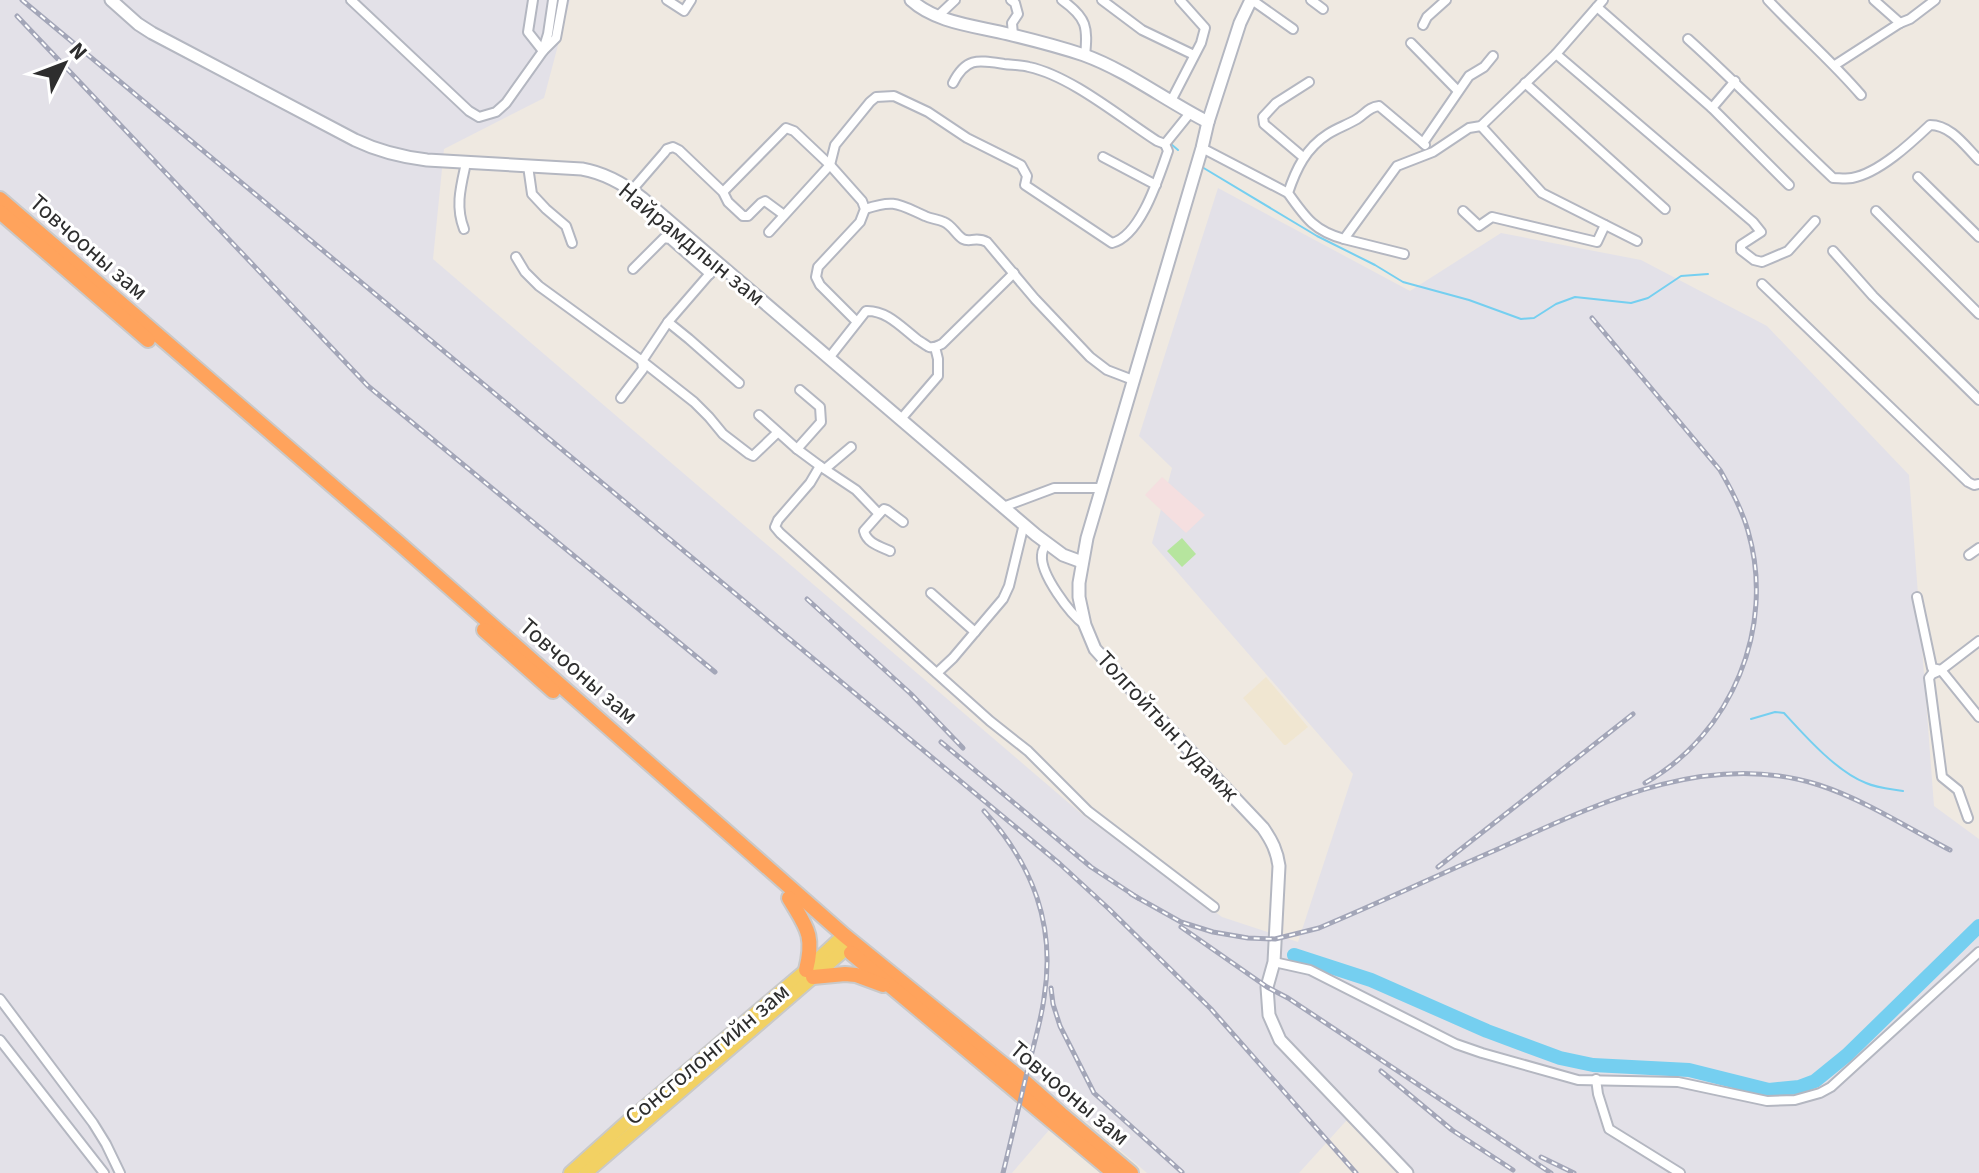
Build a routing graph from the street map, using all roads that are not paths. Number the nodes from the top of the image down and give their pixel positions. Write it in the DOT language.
graph roads {
  1 [pos="111,0"];
  2 [pos="351,0"];
  3 [pos="533,0"];
  4 [pos="553,0"];
  5 [pos="563,0"];
  6 [pos="667,0"];
  7 [pos="691,0"];
  8 [pos="911,0"];
  9 [pos="955,0"];
  10 [pos="1011,0"];
  11 [pos="1062,0"];
  12 [pos="1102,0"];
  13 [pos="1180,0"];
  14 [pos="1251,0"];
  15 [pos="1311,0"];
  16 [pos="1446,0"];
  17 [pos="1768,0"];
  18 [pos="1874,0"];
  19 [pos="1935,0"];
  20 [pos="1600,4"];
  21 [pos="1323,9"];
  22 [pos="938,16"];
  23 [pos="1900,23"];
  24 [pos="1423,25"];
  25 [pos="1293,29"];
  26 [pos="1013,35"];
  27 [pos="1688,39"];
  28 [pos="1411,43"];
  29 [pos="543,51"];
  30 [pos="1556,54"];
  31 [pos="1194,55"];
  32 [pos="1085,56"];
  33 [pos="1493,56"];
  34 [pos="1835,65"];
  35 [pos="1735,81"];
  36 [pos="1309,82"];
  37 [pos="953,83"];
  38 [pos="1525,83"];
  39 [pos="1458,91"];
  40 [pos="1861,95"];
  41 [pos="1171,101"];
  42 [pos="1712,108"];
  43 [pos="1190,113"];
  44 [pos="1208,122"];
  45 [pos="1481,126"];
  46 [pos="1423,143"];
  47 [pos="1165,144"];
  48 [pos="1202,148"];
  49 [pos="1429,153"];
  50 [pos="1103,157"];
  51 [pos="1303,157"];
  52 [pos="1979,160"];
  53 [pos="466,163"];
  54 [pos="830,165"];
  55 [pos="528,166"];
  56 [pos="1918,177"];
  57 [pos="1156,185"];
  58 [pos="1789,185"];
  59 [pos="632,190"];
  60 [pos="723,192"];
  61 [pos="1288,193"];
  62 [pos="0,199"];
  63 [pos="865,209"];
  64 [pos="1665,209"];
  65 [pos="1463,211"];
  66 [pos="1876,211"];
  67 [pos="0,212"];
  68 [pos="784,215"];
  69 [pos="1815,221"];
  70 [pos="1605,225"];
  71 [pos="464,229"];
  72 [pos="769,232"];
  73 [pos="1979,237"];
  74 [pos="1344,239"];
  75 [pos="1637,241"];
  76 [pos="572,243"];
  77 [pos="1833,251"];
  78 [pos="1404,254"];
  79 [pos="516,257"];
  80 [pos="719,263"];
  81 [pos="633,269"];
  82 [pos="1014,273"];
  83 [pos="710,274"];
  84 [pos="1762,284"];
  85 [pos="1979,314"];
  86 [pos="668,322"];
  87 [pos="857,322"];
  88 [pos="935,347"];
  89 [pos="829,358"];
  90 [pos="642,361"];
  91 [pos="1133,380"];
  92 [pos="739,383"];
  93 [pos="800,390"];
  94 [pos="621,398"];
  95 [pos="1979,400"];
  96 [pos="759,415"];
  97 [pos="901,419"];
  98 [pos="777,433"];
  99 [pos="851,447"];
  100 [pos="797,449"];
  101 [pos="822,468"];
  102 [pos="1979,484"];
  103 [pos="1102,488"];
  104 [pos="1003,507"];
  105 [pos="879,514"];
  106 [pos="903,522"];
  107 [pos="1024,524"];
  108 [pos="1046,543"];
  109 [pos="1979,548"];
  110 [pos="890,551"];
  111 [pos="1969,555"];
  112 [pos="1082,562"];
  113 [pos="931,593"];
  114 [pos="1917,597"];
  115 [pos="1085,625"];
  116 [pos="975,632"];
  117 [pos="1979,641"];
  118 [pos="1941,670"];
  119 [pos="937,673"];
  120 [pos="1979,717"];
  121 [pos="1968,818"];
  122 [pos="789,898"];
  123 [pos="1214,907"];
  124 [pos="845,942"];
  125 [pos="1979,952"];
  126 [pos="1274,962"];
  127 [pos="810,974"];
  128 [pos="895,990"];
  129 [pos="0,999"];
  130 [pos="0,1040"];
  131 [pos="1596,1079"];
  132 [pos="104,1173"];
  133 [pos="120,1173"];
  134 [pos="570,1173"];
  135 [pos="586,1173"];
  136 [pos="1114,1173"];
  137 [pos="1131,1173"];
  138 [pos="1407,1173"];
  139 [pos="1680,1173"];
  1 -- 53 [label="main road, Найрамдлын зам"];
  2 -- 29 [label="street"];
  3 -- 29 [label="street"];
  4 -- 29 [label="street"];
  5 -- 29 [label="street"];
  6 -- 7 [label="street"];
  8 -- 22 [label="main road"];
  9 -- 22 [label="street"];
  10 -- 26 [label="street"];
  11 -- 32 [label="street"];
  12 -- 31 [label="street"];
  13 -- 31 [label="street"];
  14 -- 25 [label="street"];
  14 -- 44 [label="main road, Толгойтын гудамж"];
  15 -- 21 [label="street"];
  16 -- 24 [label="street"];
  17 -- 34 [label="street"];
  18 -- 23 [label="street"];
  19 -- 23 [label="street"];
  20 -- 30 [label="street"];
  20 -- 42 [label="street"];
  22 -- 26 [label="main road"];
  23 -- 34 [label="street"];
  26 -- 32 [label="main road"];
  27 -- 35 [label="street"];
  28 -- 39 [label="street"];
  30 -- 38 [label="street"];
  30 -- 69 [label="street"];
  31 -- 41 [label="street"];
  32 -- 41 [label="main road"];
  33 -- 39 [label="street"];
  34 -- 40 [label="street"];
  35 -- 42 [label="street"];
  35 -- 52 [label="street"];
  36 -- 51 [label="street"];
  37 -- 47 [label="street"];
  38 -- 45 [label="street"];
  38 -- 64 [label="street"];
  39 -- 46 [label="street"];
  41 -- 43 [label="main road"];
  42 -- 58 [label="street"];
  43 -- 44 [label="main road"];
  43 -- 47 [label="street"];
  44 -- 48 [label="main road, Толгойтын гудамж"];
  45 -- 49 [label="street"];
  45 -- 70 [label="street"];
  46 -- 49 [label="street"];
  46 -- 51 [label="street"];
  47 -- 57 [label="street"];
  48 -- 61 [label="street"];
  48 -- 91 [label="main road, Толгойтын гудамж"];
  49 -- 74 [label="street"];
  50 -- 57 [label="street"];
  51 -- 61 [label="street"];
  53 -- 55 [label="main road, Найрамдлын зам"];
  53 -- 71 [label="street"];
  54 -- 57 [label="street"];
  54 -- 60 [label="street"];
  54 -- 63 [label="street"];
  54 -- 68 [label="street"];
  55 -- 59 [label="main road, Найрамдлын зам"];
  55 -- 76 [label="street"];
  56 -- 73 [label="street"];
  59 -- 60 [label="street"];
  59 -- 80 [label="main road, Найрамдлын зам"];
  60 -- 68 [label="street"];
  61 -- 74 [label="street"];
  62 -- 124 [label="highway, Товчооны зам"];
  63 -- 82 [label="street"];
  63 -- 87 [label="street"];
  65 -- 70 [label="street"];
  66 -- 85 [label="street"];
  67 -- 122 [label="highway, Товчооны зам"];
  68 -- 72 [label="street"];
  70 -- 75 [label="street"];
  74 -- 78 [label="street"];
  77 -- 95 [label="street"];
  79 -- 90 [label="street"];
  80 -- 83 [label="street"];
  80 -- 89 [label="main road, Найрамдлын зам"];
  81 -- 83 [label="street"];
  82 -- 88 [label="street"];
  82 -- 91 [label="street"];
  83 -- 86 [label="street"];
  84 -- 102 [label="street"];
  86 -- 90 [label="street"];
  86 -- 92 [label="street"];
  87 -- 88 [label="street"];
  87 -- 89 [label="street"];
  88 -- 97 [label="street"];
  89 -- 97 [label="main road, Найрамдлын зам"];
  90 -- 94 [label="street"];
  90 -- 98 [label="street"];
  91 -- 103 [label="main road, Толгойтын гудамж"];
  93 -- 100 [label="street"];
  96 -- 98 [label="street"];
  97 -- 104 [label="main road, Найрамдлын зам"];
  98 -- 100 [label="street"];
  99 -- 101 [label="street"];
  100 -- 101 [label="street"];
  101 -- 105 [label="street"];
  101 -- 119 [label="street"];
  103 -- 104 [label="street"];
  103 -- 112 [label="main road, Толгойтын гудамж"];
  104 -- 107 [label="main road, Найрамдлын зам"];
  105 -- 106 [label="street"];
  105 -- 110 [label="street"];
  107 -- 108 [label="main road, Найрамдлын зам"];
  107 -- 116 [label="street"];
  108 -- 112 [label="main road, Найрамдлын зам"];
  108 -- 115 [label="street"];
  109 -- 111 [label="street"];
  112 -- 115 [label="main road, Толгойтын гудамж"];
  113 -- 116 [label="street"];
  114 -- 118 [label="street"];
  115 -- 126 [label="main road, Толгойтын гудамж"];
  116 -- 119 [label="street"];
  117 -- 118 [label="street"];
  118 -- 120 [label="street"];
  118 -- 121 [label="street"];
  119 -- 123 [label="street"];
  122 -- 124 [label="highway, Товчооны зам"];
  122 -- 127 [label="highway"];
  124 -- 127 [label="main road, Сонсголонгийн зам"];
  124 -- 128 [label="highway, Товчооны зам"];
  124 -- 137 [label="highway, Товчооны зам"];
  125 -- 131 [label="street"];
  126 -- 131 [label="street"];
  126 -- 138 [label="main road, Толгойтын гудамж"];
  127 -- 128 [label="highway"];
  127 -- 134 [label="main road, Сонсголонгийн зам"];
  127 -- 135 [label="main road, Сонсголонгийн зам"];
  128 -- 136 [label="highway, Товчооны зам"];
  129 -- 133 [label="street"];
  130 -- 132 [label="street"];
  131 -- 139 [label="street"];
}
